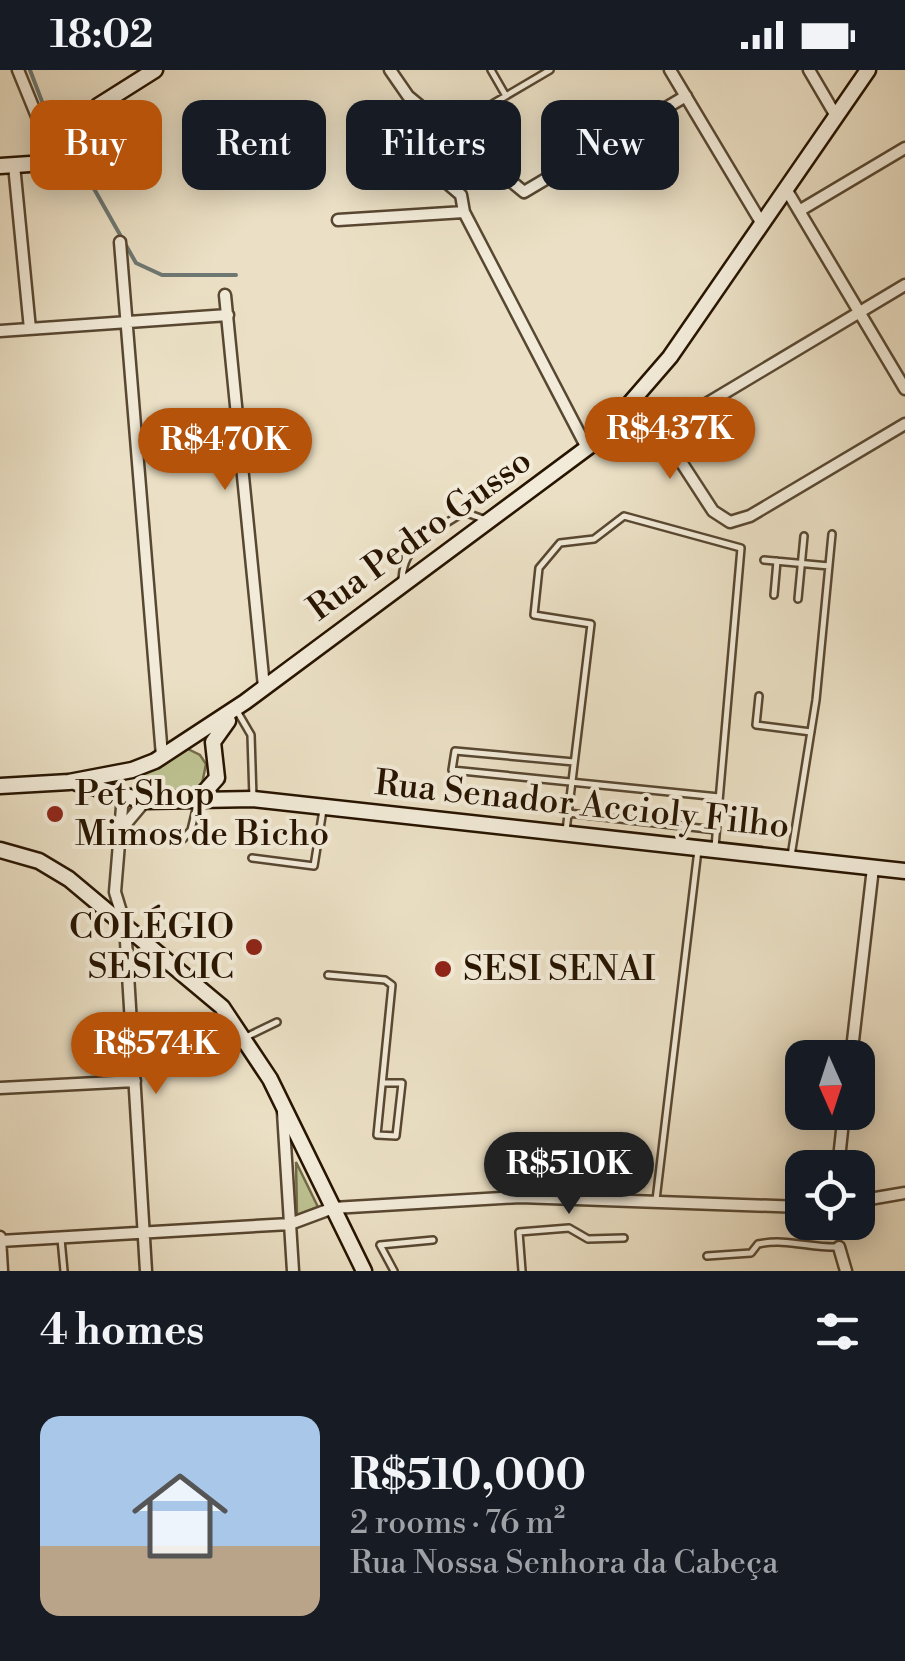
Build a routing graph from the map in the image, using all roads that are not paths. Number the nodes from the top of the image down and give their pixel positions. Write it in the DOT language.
graph roads {
  1 [pos="18,70"];
  2 [pos="155,70"];
  3 [pos="390,70"];
  4 [pos="491,70"];
  5 [pos="550,70"];
  6 [pos="670,70"];
  7 [pos="809,70"];
  8 [pos="868,70"];
  9 [pos="506,96"];
  10 [pos="686,96"];
  11 [pos="30,100"];
  12 [pos="104,100"];
  13 [pos="499,100"];
  14 [pos="836,116"];
  15 [pos="905,148"];
  16 [pos="7,166"];
  17 [pos="455,190"];
  18 [pos="786,190"];
  19 [pos="799,211"];
  20 [pos="464,212"];
  21 [pos="338,220"];
  22 [pos="762,224"];
  23 [pos="120,242"];
  24 [pos="905,286"];
  25 [pos="225,294"];
  26 [pos="860,312"];
  27 [pos="228,316"];
  28 [pos="127,322"];
  29 [pos="30,329"];
  30 [pos="0,331"];
  31 [pos="905,388"];
  32 [pos="632,405"];
  33 [pos="905,424"];
  34 [pos="661,430"];
  35 [pos="588,448"];
  36 [pos="489,521"];
  37 [pos="832,534"];
  38 [pos="804,536"];
  39 [pos="764,560"];
  40 [pos="776,561"];
  41 [pos="802,564"];
  42 [pos="829,566"];
  43 [pos="402,586"];
  44 [pos="774,595"];
  45 [pos="798,599"];
  46 [pos="264,687"];
  47 [pos="759,696"];
  48 [pos="241,706"];
  49 [pos="811,732"];
  50 [pos="192,737"];
  51 [pos="214,753"];
  52 [pos="162,756"];
  53 [pos="574,762"];
  54 [pos="218,770"];
  55 [pos="124,772"];
  56 [pos="572,780"];
  57 [pos="70,782"];
  58 [pos="0,786"];
  59 [pos="123,795"];
  60 [pos="719,797"];
  61 [pos="199,798"];
  62 [pos="253,799"];
  63 [pos="145,801"];
  64 [pos="323,807"];
  65 [pos="568,813"];
  66 [pos="716,830"];
  67 [pos="121,831"];
  68 [pos="566,834"];
  69 [pos="706,849"];
  70 [pos="0,850"];
  71 [pos="252,858"];
  72 [pos="790,859"];
  73 [pos="873,868"];
  74 [pos="905,871"];
  75 [pos="125,926"];
  76 [pos="328,975"];
  77 [pos="276,1022"];
  78 [pos="246,1037"];
  79 [pos="853,1040"];
  80 [pos="134,1081"];
  81 [pos="384,1083"];
  82 [pos="0,1088"];
  83 [pos="282,1103"];
  84 [pos="905,1194"];
  85 [pos="875,1198"];
  86 [pos="656,1200"];
  87 [pos="333,1208"];
  88 [pos="785,1208"];
  89 [pos="290,1224"];
  90 [pos="144,1232"];
  91 [pos="60,1237"];
  92 [pos="624,1238"];
  93 [pos="0,1239"];
  94 [pos="433,1240"];
  95 [pos="839,1246"];
  96 [pos="707,1256"];
  97 [pos="2,1271"];
  98 [pos="64,1271"];
  99 [pos="146,1271"];
  100 [pos="292,1271"];
  101 [pos="364,1271"];
  102 [pos="394,1271"];
  103 [pos="522,1271"];
  104 [pos="846,1271"];
  1 -- 11 [label="street"];
  2 -- 12 [label="main road"];
  3 -- 10 [label="street"];
  4 -- 9 [label="lane"];
  5 -- 9 [label="lane"];
  6 -- 10 [label="street"];
  7 -- 14 [label="street"];
  8 -- 14 [label="main road, Rua Pedro Gusso"];
  9 -- 13 [label="lane"];
  10 -- 22 [label="street"];
  14 -- 18 [label="main road, Rua Pedro Gusso"];
  15 -- 19 [label="street"];
  16 -- 29 [label="street"];
  17 -- 20 [label="street"];
  18 -- 19 [label="street"];
  18 -- 22 [label="main road, Rua Pedro Gusso"];
  19 -- 26 [label="street"];
  20 -- 21 [label="street"];
  20 -- 35 [label="street"];
  22 -- 32 [label="main road, Rua Pedro Gusso"];
  23 -- 28 [label="street"];
  24 -- 26 [label="street"];
  25 -- 27 [label="street"];
  26 -- 31 [label="street"];
  26 -- 34 [label="street"];
  27 -- 28 [label="street"];
  27 -- 46 [label="street"];
  28 -- 29 [label="street"];
  28 -- 52 [label="street"];
  29 -- 30 [label="street"];
  32 -- 34 [label="street"];
  32 -- 35 [label="main road, Rua Pedro Gusso"];
  33 -- 34 [label="street"];
  35 -- 36 [label="main road, Rua Pedro Gusso"];
  36 -- 43 [label="main road, Rua Pedro Gusso"];
  36 -- 43 [label="lane"];
  37 -- 42 [label="lane"];
  38 -- 41 [label="lane"];
  39 -- 40 [label="lane"];
  40 -- 41 [label="lane"];
  40 -- 44 [label="lane"];
  41 -- 42 [label="lane"];
  41 -- 45 [label="lane"];
  42 -- 49 [label="lane"];
  43 -- 46 [label="main road, Rua Pedro Gusso"];
  46 -- 48 [label="main road, Rua Pedro Gusso"];
  47 -- 49 [label="lane"];
  48 -- 50 [label="main road, Rua Pedro Gusso"];
  48 -- 51 [label="main road, Rua Pedro Gusso"];
  48 -- 62 [label="lane"];
  49 -- 72 [label="lane"];
  50 -- 51 [label="main road"];
  50 -- 52 [label="main road, Rua Pedro Gusso"];
  51 -- 54 [label="main road"];
  52 -- 55 [label="main road, Rua Pedro Gusso"];
  53 -- 56 [label="lane"];
  53 -- 56 [label="lane"];
  53 -- 60 [label="lane"];
  54 -- 61 [label="main road"];
  54 -- 62 [label="main road"];
  55 -- 57 [label="main road, Rua Pedro Gusso"];
  55 -- 59 [label="main road"];
  56 -- 60 [label="lane"];
  56 -- 65 [label="lane"];
  57 -- 58 [label="main road, Rua Pedro Gusso"];
  57 -- 59 [label="main road, Rua Pedro Gusso"];
  59 -- 63 [label="main road, Rua Pedro Gusso"];
  59 -- 67 [label="street"];
  60 -- 66 [label="lane"];
  61 -- 62 [label="main road, Rua Senador Accioly Filho"];
  61 -- 63 [label="main road, Rua Pedro Gusso"];
  61 -- 67 [label="lane"];
  62 -- 64 [label="main road, Rua Senador Accioly Filho"];
  63 -- 67 [label="street"];
  64 -- 68 [label="main road, Rua Senador Accioly Filho"];
  64 -- 71 [label="lane"];
  65 -- 66 [label="lane"];
  65 -- 68 [label="lane"];
  66 -- 69 [label="lane"];
  67 -- 75 [label="street"];
  68 -- 69 [label="main road, Rua Senador Accioly Filho"];
  69 -- 72 [label="main road, Rua Senador Accioly Filho"];
  69 -- 86 [label="lane"];
  70 -- 75 [label="main road"];
  72 -- 73 [label="main road, Rua Senador Accioly Filho"];
  73 -- 74 [label="main road, Rua Senador Accioly Filho"];
  73 -- 79 [label="street"];
  75 -- 78 [label="main road"];
  75 -- 80 [label="street"];
  76 -- 81 [label="lane"];
  77 -- 78 [label="lane"];
  78 -- 83 [label="main road"];
  80 -- 82 [label="street"];
  80 -- 90 [label="street"];
  81 -- 81 [label="lane"];
  83 -- 87 [label="main road"];
  83 -- 89 [label="street"];
  84 -- 85 [label="street"];
  86 -- 87 [label="street"];
  86 -- 88 [label="street"];
  87 -- 89 [label="street"];
  87 -- 101 [label="main road"];
  89 -- 90 [label="street"];
  89 -- 100 [label="street"];
  90 -- 91 [label="street"];
  90 -- 99 [label="street"];
  91 -- 93 [label="street"];
  91 -- 98 [label="lane"];
  92 -- 103 [label="lane"];
  93 -- 97 [label="street"];
  94 -- 102 [label="lane"];
  95 -- 96 [label="lane"];
  95 -- 104 [label="street"];
}
